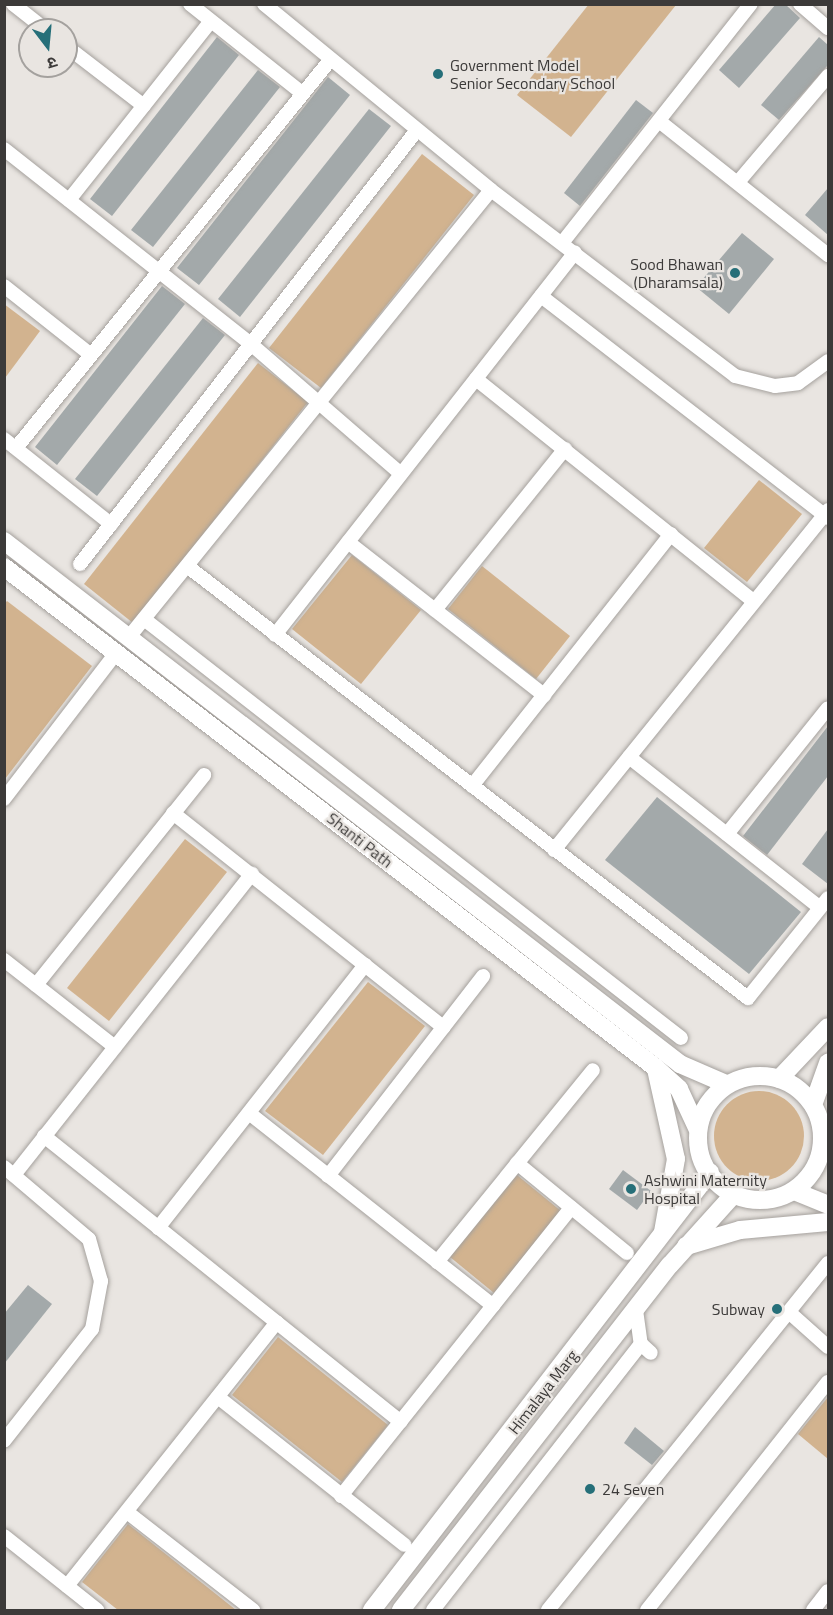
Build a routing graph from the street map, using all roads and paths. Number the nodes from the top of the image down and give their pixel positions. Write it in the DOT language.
graph roads {
  1 [pos="13,4"];
  2 [pos="190,4"];
  3 [pos="264,4"];
  4 [pos="750,4"];
  5 [pos="800,4"];
  6 [pos="31,18"];
  7 [pos="211,21"];
  8 [pos="828,28"];
  9 [pos="78,55"];
  10 [pos="330,60"];
  11 [pos="828,76"];
  12 [pos="302,93"];
  13 [pos="144,106"];
  14 [pos="659,121"];
  15 [pos="417,130"];
  16 [pos="4,149"];
  17 [pos="739,181"];
  18 [pos="492,190"];
  19 [pos="69,200"];
  20 [pos="562,243"];
  21 [pos="575,254"];
  22 [pos="828,255"];
  23 [pos="158,271"];
  24 [pos="4,286"];
  25 [pos="541,296"];
  26 [pos="250,345"];
  27 [pos="91,354"];
  28 [pos="828,361"];
  29 [pos="476,378"];
  30 [pos="318,403"];
  31 [pos="4,438"];
  32 [pos="16,447"];
  33 [pos="565,449"];
  34 [pos="401,474"];
  35 [pos="827,514"];
  36 [pos="111,524"];
  37 [pos="671,534"];
  38 [pos="4,541"];
  39 [pos="348,542"];
  40 [pos="80,564"];
  41 [pos="187,566"];
  42 [pos="4,567"];
  43 [pos="754,602"];
  44 [pos="435,610"];
  45 [pos="144,618"];
  46 [pos="275,635"];
  47 [pos="129,638"];
  48 [pos="117,653"];
  49 [pos="544,695"];
  50 [pos="828,708"];
  51 [pos="629,757"];
  52 [pos="204,775"];
  53 [pos="472,786"];
  54 [pos="4,799"];
  55 [pos="174,813"];
  56 [pos="727,834"];
  57 [pos="554,850"];
  58 [pos="252,874"];
  59 [pos="824,903"];
  60 [pos="4,960"];
  61 [pos="365,965"];
  62 [pos="483,976"];
  63 [pos="36,985"];
  64 [pos="443,1027"];
  65 [pos="828,1027"];
  66 [pos="681,1038"];
  67 [pos="116,1047"];
  68 [pos="828,1063"];
  69 [pos="656,1068"];
  70 [pos="593,1070"];
  71 [pos="779,1079"];
  72 [pos="726,1084"];
  73 [pos="813,1105"];
  74 [pos="249,1113"];
  75 [pos="697,1128"];
  76 [pos="44,1136"];
  77 [pos="822,1155"];
  78 [pos="517,1163"];
  79 [pos="9,1171"];
  80 [pos="710,1172"];
  81 [pos="828,1174"];
  82 [pos="328,1176"];
  83 [pos="794,1191"];
  84 [pos="734,1194"];
  85 [pos="828,1205"];
  86 [pos="571,1208"];
  87 [pos="828,1222"];
  88 [pos="158,1228"];
  89 [pos="660,1243"];
  90 [pos="686,1247"];
  91 [pos="627,1252"];
  92 [pos="437,1262"];
  93 [pos="828,1263"];
  94 [pos="493,1306"];
  95 [pos="636,1310"];
  96 [pos="790,1313"];
  97 [pos="277,1322"];
  98 [pos="828,1347"];
  99 [pos="828,1382"];
  100 [pos="218,1397"];
  101 [pos="401,1422"];
  102 [pos="4,1441"];
  103 [pos="341,1496"];
  104 [pos="127,1512"];
  105 [pos="4,1536"];
  106 [pos="405,1545"];
  107 [pos="67,1587"];
  108 [pos="828,1591"];
  109 [pos="97,1611"];
  110 [pos="252,1611"];
  111 [pos="372,1611"];
  112 [pos="401,1611"];
  113 [pos="433,1611"];
  114 [pos="548,1611"];
  115 [pos="646,1611"];
  116 [pos="813,1611"];
  1 -- 6 [label="street"];
  2 -- 7 [label="street"];
  3 -- 10 [label="street"];
  4 -- 14 [label="street"];
  5 -- 8 [label="street"];
  7 -- 12 [label="street"];
  7 -- 13 [label="street"];
  9 -- 13 [label="street"];
  10 -- 12 [label="street"];
  10 -- 15 [label="street"];
  11 -- 17 [label="street"];
  12 -- 23 [label="street"];
  13 -- 19 [label="street"];
  14 -- 17 [label="street"];
  14 -- 20 [label="street"];
  15 -- 18 [label="street"];
  15 -- 26 [label="street"];
  16 -- 19 [label="street"];
  17 -- 22 [label="street"];
  18 -- 20 [label="street"];
  18 -- 30 [label="street"];
  19 -- 23 [label="street"];
  20 -- 21 [label="street"];
  21 -- 25 [label="street"];
  21 -- 28 [label="street"];
  23 -- 26 [label="street"];
  23 -- 27 [label="street"];
  24 -- 27 [label="street"];
  25 -- 29 [label="street"];
  25 -- 35 [label="street"];
  26 -- 30 [label="street"];
  26 -- 36 [label="street"];
  27 -- 32 [label="street"];
  29 -- 33 [label="street"];
  29 -- 34 [label="street"];
  30 -- 34 [label="street"];
  30 -- 41 [label="street"];
  31 -- 32 [label="street"];
  32 -- 36 [label="street"];
  33 -- 37 [label="street"];
  33 -- 44 [label="street"];
  34 -- 39 [label="street"];
  35 -- 43 [label="street"];
  36 -- 40 [label="street"];
  37 -- 43 [label="street"];
  37 -- 49 [label="street"];
  38 -- 47 [label="main road"];
  39 -- 44 [label="street"];
  39 -- 46 [label="street"];
  41 -- 45 [label="street"];
  41 -- 46 [label="street"];
  42 -- 48 [label="main road, Shanti Path"];
  43 -- 51 [label="street"];
  44 -- 49 [label="street"];
  45 -- 47 [label="street"];
  45 -- 66 [label="street"];
  46 -- 53 [label="street"];
  47 -- 72 [label="main road"];
  48 -- 54 [label="street"];
  48 -- 69 [label="main road, Shanti Path"];
  49 -- 53 [label="street"];
  50 -- 56 [label="street"];
  51 -- 56 [label="street"];
  51 -- 57 [label="street"];
  52 -- 55 [label="street"];
  53 -- 57 [label="street"];
  55 -- 58 [label="street"];
  55 -- 63 [label="street"];
  56 -- 59 [label="street"];
  57 -- 59 [label="street"];
  58 -- 61 [label="street"];
  58 -- 67 [label="street"];
  60 -- 63 [label="street"];
  61 -- 64 [label="street"];
  61 -- 74 [label="street"];
  62 -- 64 [label="street"];
  63 -- 67 [label="street"];
  64 -- 82 [label="street"];
  65 -- 71 [label="main road"];
  67 -- 76 [label="street"];
  68 -- 73 [label="main road"];
  69 -- 75 [label="main road, Shanti Path"];
  69 -- 89 [label="main road"];
  70 -- 78 [label="street"];
  71 -- 72 [label="main road"];
  71 -- 73 [label="main road"];
  72 -- 75 [label="main road"];
  73 -- 77 [label="main road"];
  74 -- 82 [label="street"];
  74 -- 88 [label="street"];
  75 -- 80 [label="main road"];
  76 -- 79 [label="street"];
  76 -- 88 [label="street"];
  77 -- 81 [label="main road"];
  77 -- 83 [label="main road"];
  78 -- 86 [label="street"];
  78 -- 92 [label="street"];
  79 -- 102 [label="street"];
  80 -- 84 [label="main road"];
  80 -- 89 [label="main road, Himalaya Marg"];
  82 -- 92 [label="street"];
  83 -- 84 [label="main road"];
  83 -- 85 [label="main road"];
  84 -- 90 [label="main road, Himalaya Marg"];
  86 -- 91 [label="street"];
  86 -- 94 [label="street"];
  87 -- 90 [label="main road"];
  88 -- 97 [label="street"];
  89 -- 111 [label="main road, Himalaya Marg"];
  90 -- 95 [label="main road, Himalaya Marg"];
  92 -- 94 [label="street"];
  93 -- 96 [label="street"];
  94 -- 101 [label="street"];
  95 -- 112 [label="main road, Himalaya Marg"];
  95 -- 113 [label="street"];
  96 -- 98 [label="street"];
  96 -- 114 [label="street"];
  97 -- 100 [label="street"];
  97 -- 101 [label="street"];
  99 -- 115 [label="street"];
  100 -- 103 [label="street"];
  100 -- 104 [label="street"];
  101 -- 103 [label="street"];
  103 -- 106 [label="street"];
  104 -- 107 [label="street"];
  104 -- 110 [label="street"];
  105 -- 107 [label="street"];
  107 -- 109 [label="street"];
  108 -- 116 [label="street"];
}
